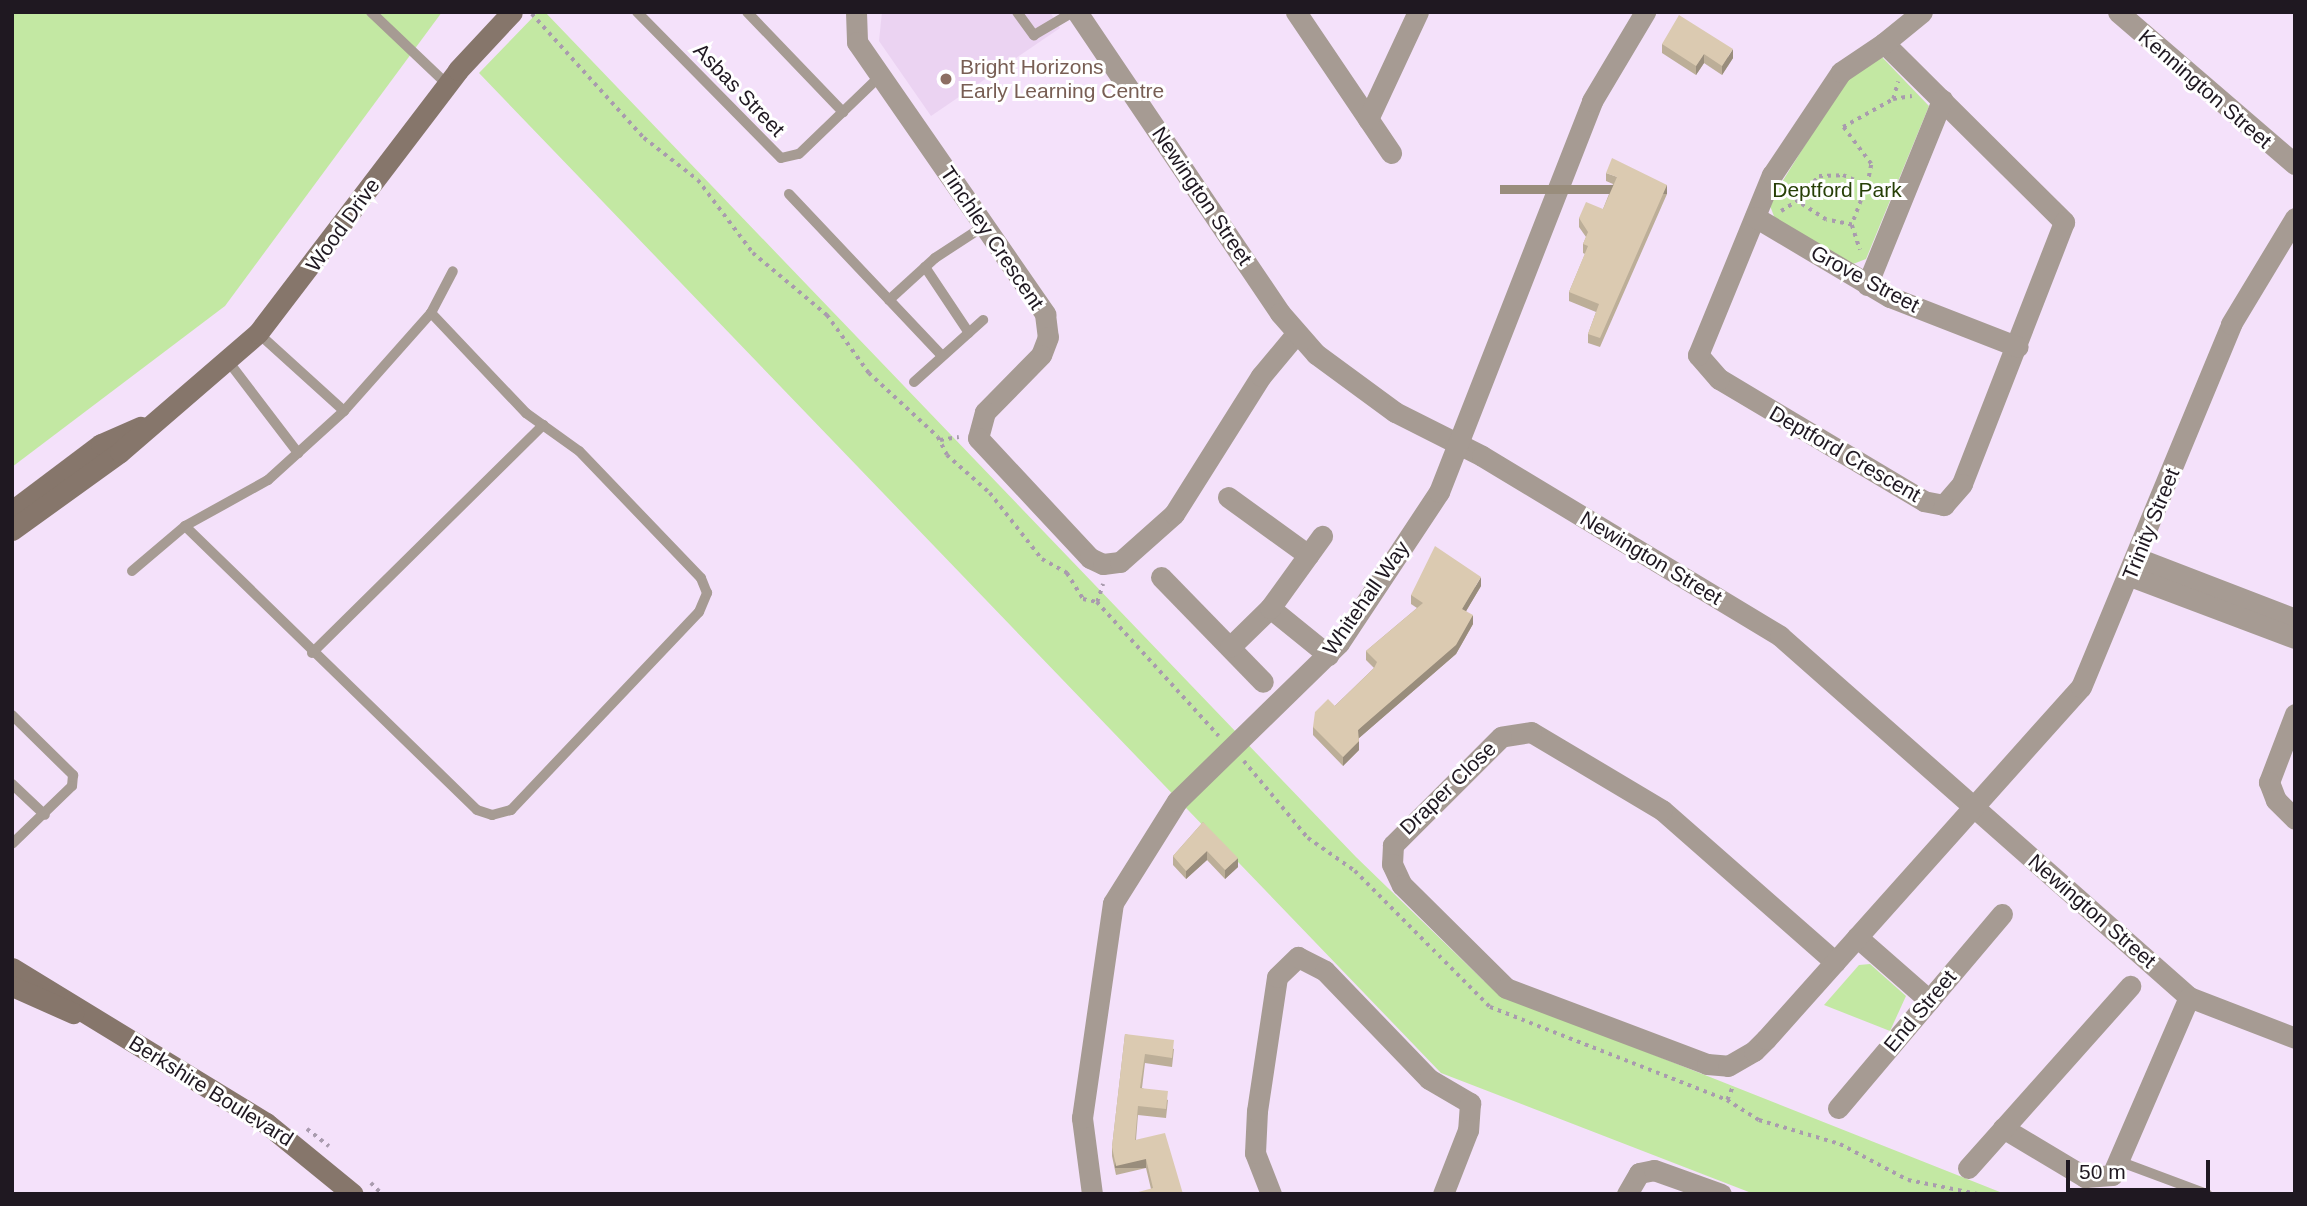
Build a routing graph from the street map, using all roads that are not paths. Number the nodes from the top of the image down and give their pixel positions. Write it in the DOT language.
graph roads {
  1 [pos="371,12"];
  2 [pos="512,12"];
  3 [pos="637,12"];
  4 [pos="747,12"];
  5 [pos="856,12"];
  6 [pos="1017,12"];
  7 [pos="1075,12"];
  8 [pos="1296,12"];
  9 [pos="1418,12"];
  10 [pos="1645,12"];
  11 [pos="1922,12"];
  12 [pos="2118,12"];
  13 [pos="1884,43"];
  14 [pos="880,76"];
  15 [pos="447,84"];
  16 [pos="1942,100"];
  17 [pos="843,112"];
  18 [pos="1368,119"];
  19 [pos="1391,153"];
  20 [pos="2295,164"];
  21 [pos="789,194"];
  22 [pos="1755,217"];
  23 [pos="2295,218"];
  24 [pos="984,226"];
  25 [pos="925,267"];
  26 [pos="453,271"];
  27 [pos="1867,285"];
  28 [pos="889,300"];
  29 [pos="431,313"];
  30 [pos="983,320"];
  31 [pos="258,333"];
  32 [pos="969,333"];
  33 [pos="1296,334"];
  34 [pos="2018,346"];
  35 [pos="942,356"];
  36 [pos="228,361"];
  37 [pos="914,382"];
  38 [pos="344,411"];
  39 [pos="155,420"];
  40 [pos="543,425"];
  41 [pos="1457,443"];
  42 [pos="298,453"];
  43 [pos="1228,497"];
  44 [pos="12,511"];
  45 [pos="185,526"];
  46 [pos="12,530"];
  47 [pos="1322,536"];
  48 [pos="1308,555"];
  49 [pos="2134,567"];
  50 [pos="132,571"];
  51 [pos="1161,577"];
  52 [pos="1270,608"];
  53 [pos="2295,619"];
  54 [pos="2295,638"];
  55 [pos="1230,647"];
  56 [pos="312,653"];
  57 [pos="1328,654"];
  58 [pos="1263,682"];
  59 [pos="2295,714"];
  60 [pos="12,715"];
  61 [pos="12,784"];
  62 [pos="1974,807"];
  63 [pos="45,815"];
  64 [pos="2295,820"];
  65 [pos="12,844"];
  66 [pos="2002,914"];
  67 [pos="1857,937"];
  68 [pos="1835,962"];
  69 [pos="12,968"];
  70 [pos="12,986"];
  71 [pos="2130,986"];
  72 [pos="2189,997"];
  73 [pos="1929,1000"];
  74 [pos="98,1021"];
  75 [pos="2295,1038"];
  76 [pos="1838,1108"];
  77 [pos="2003,1128"];
  78 [pos="2121,1162"];
  79 [pos="1968,1168"];
  80 [pos="353,1194"];
  81 [pos="1092,1194"];
  82 [pos="1271,1194"];
  83 [pos="1443,1194"];
  84 [pos="1627,1194"];
  85 [pos="1721,1194"];
  86 [pos="2207,1194"];
  1 -- 15 [label="lane"];
  2 -- 15 [label="street, Wood Drive"];
  3 -- 17 [label="lane, Asbas Street"];
  4 -- 17 [label="lane"];
  5 -- 14 [label="street, Tinchley Crescent"];
  6 -- 7 [label="lane"];
  7 -- 33 [label="street, Newington Street"];
  8 -- 18 [label="street"];
  9 -- 18 [label="street"];
  10 -- 41 [label="street, Whitehall Way"];
  11 -- 13 [label="street, Deptford Crescent"];
  12 -- 20 [label="street, Kennington Street"];
  13 -- 16 [label="street, Deptford Crescent"];
  13 -- 22 [label="street, Deptford Crescent"];
  14 -- 17 [label="lane, Asbas Street"];
  14 -- 24 [label="street, Tinchley Crescent"];
  15 -- 31 [label="street, Wood Drive"];
  16 -- 27 [label="street"];
  16 -- 34 [label="street, Deptford Crescent"];
  18 -- 19 [label="street"];
  21 -- 28 [label="lane"];
  22 -- 27 [label="street, Grove Street"];
  22 -- 34 [label="street, Deptford Crescent"];
  23 -- 49 [label="street, Trinity Street"];
  24 -- 25 [label="lane"];
  24 -- 33 [label="street, Tinchley Crescent"];
  25 -- 28 [label="lane"];
  25 -- 32 [label="lane"];
  26 -- 29 [label="lane"];
  27 -- 34 [label="street, Grove Street"];
  28 -- 35 [label="lane"];
  29 -- 38 [label="lane"];
  29 -- 40 [label="lane"];
  30 -- 32 [label="lane"];
  31 -- 36 [label="street, Wood Drive"];
  31 -- 38 [label="lane"];
  32 -- 35 [label="lane"];
  33 -- 41 [label="street, Newington Street"];
  35 -- 37 [label="lane"];
  36 -- 39 [label="street, Wood Drive"];
  36 -- 42 [label="lane"];
  38 -- 42 [label="lane"];
  39 -- 44 [label="street, Wood Drive"];
  39 -- 46 [label="street, Wood Drive"];
  40 -- 56 [label="lane"];
  40 -- 56 [label="lane"];
  41 -- 57 [label="street, Whitehall Way"];
  41 -- 62 [label="street, Newington Street"];
  42 -- 45 [label="lane"];
  43 -- 48 [label="street"];
  45 -- 50 [label="lane"];
  45 -- 56 [label="lane"];
  47 -- 48 [label="street"];
  48 -- 52 [label="street"];
  49 -- 53 [label="street"];
  49 -- 54 [label="street"];
  49 -- 62 [label="street, Trinity Street"];
  51 -- 55 [label="street"];
  52 -- 55 [label="street"];
  52 -- 57 [label="street"];
  55 -- 58 [label="street"];
  57 -- 81 [label="street, Whitehall Way"];
  59 -- 64 [label="street"];
  60 -- 63 [label="lane"];
  61 -- 63 [label="lane"];
  62 -- 67 [label="street, Draper Close"];
  62 -- 72 [label="street, Newington Street"];
  63 -- 65 [label="lane"];
  66 -- 73 [label="street, End Street"];
  67 -- 68 [label="street, Draper Close"];
  67 -- 73 [label="street"];
  68 -- 68 [label="street, Draper Close"];
  69 -- 74 [label="street, Berkshire Boulevard"];
  70 -- 74 [label="street, Berkshire Boulevard"];
  71 -- 77 [label="street"];
  72 -- 75 [label="street, Newington Street"];
  72 -- 78 [label="street"];
  73 -- 76 [label="street, End Street"];
  74 -- 80 [label="street, Berkshire Boulevard"];
  77 -- 78 [label="street"];
  77 -- 79 [label="street"];
  78 -- 86 [label="lane"];
  82 -- 83 [label="street"];
  84 -- 85 [label="street"];
}
